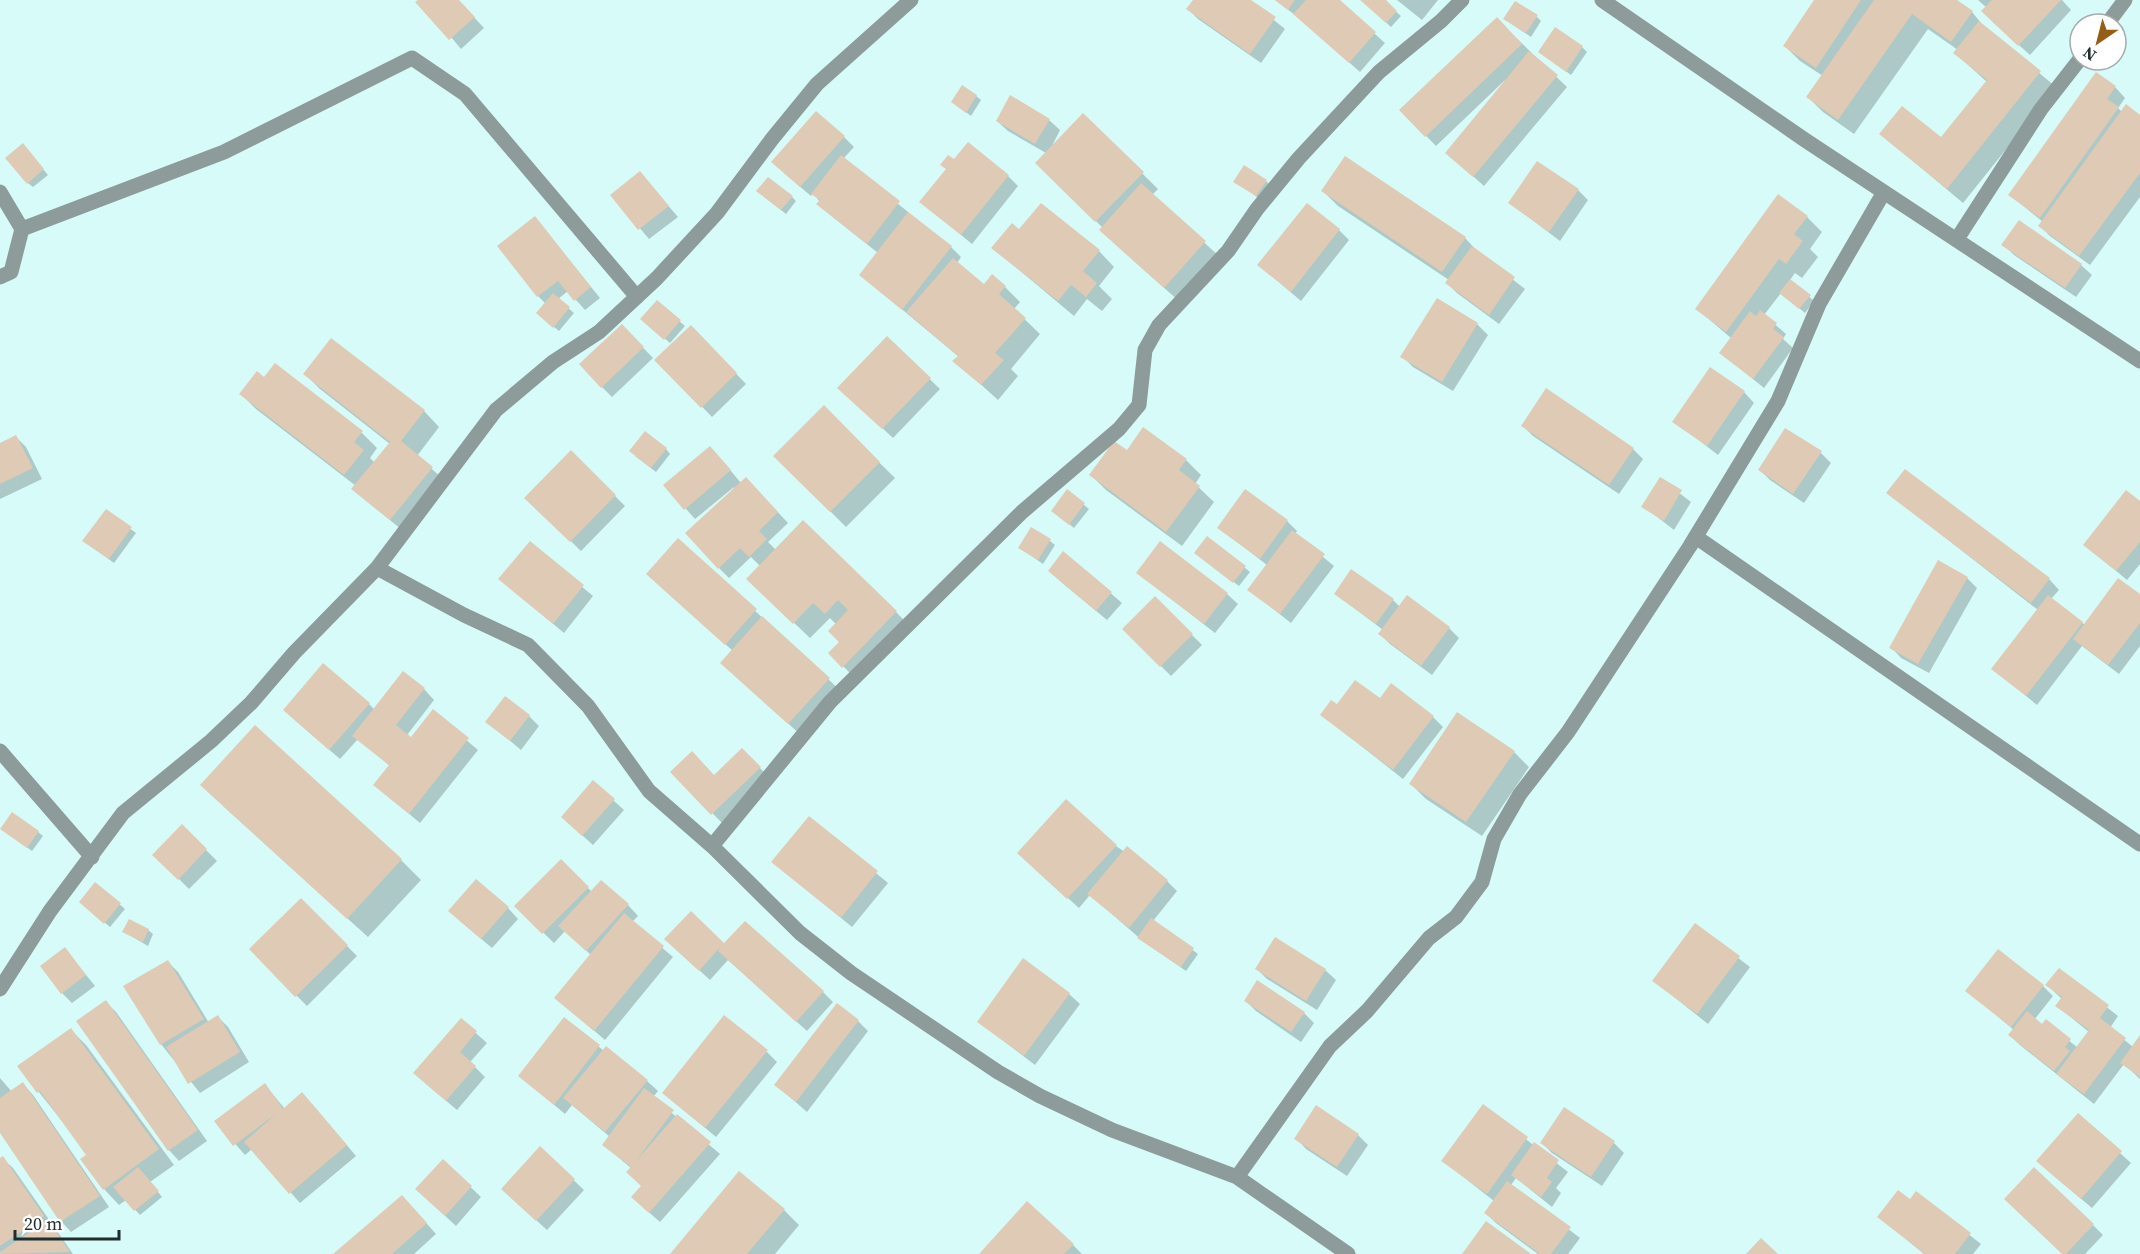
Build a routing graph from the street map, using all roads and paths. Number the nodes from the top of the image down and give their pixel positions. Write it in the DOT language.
graph roads {
  1 [pos="911,0"];
  2 [pos="1462,0"];
  3 [pos="1602,0"];
  4 [pos="2126,0"];
  5 [pos="2116,12"];
  6 [pos="2070,72"];
  7 [pos="0,192"];
  8 [pos="1884,192"];
  9 [pos="22,229"];
  10 [pos="1956,239"];
  11 [pos="0,277"];
  12 [pos="637,297"];
  13 [pos="2140,361"];
  14 [pos="1696,537"];
  15 [pos="377,568"];
  16 [pos="0,751"];
  17 [pos="2140,844"];
  18 [pos="712,846"];
  19 [pos="92,856"];
  20 [pos="0,989"];
  21 [pos="1238,1177"];
  22 [pos="1348,1254"];
  1 -- 12 [label="street"];
  2 -- 18 [label="street"];
  3 -- 8 [label="street"];
  4 -- 5 [label="street"];
  6 -- 10 [label="street"];
  7 -- 9 [label="street"];
  8 -- 10 [label="street"];
  8 -- 14 [label="street"];
  9 -- 11 [label="street"];
  9 -- 12 [label="street"];
  10 -- 13 [label="street"];
  12 -- 15 [label="street"];
  14 -- 17 [label="street"];
  14 -- 21 [label="street"];
  15 -- 18 [label="street"];
  15 -- 19 [label="street"];
  16 -- 19 [label="street"];
  18 -- 21 [label="street"];
  19 -- 20 [label="street"];
  21 -- 22 [label="street"];
}
